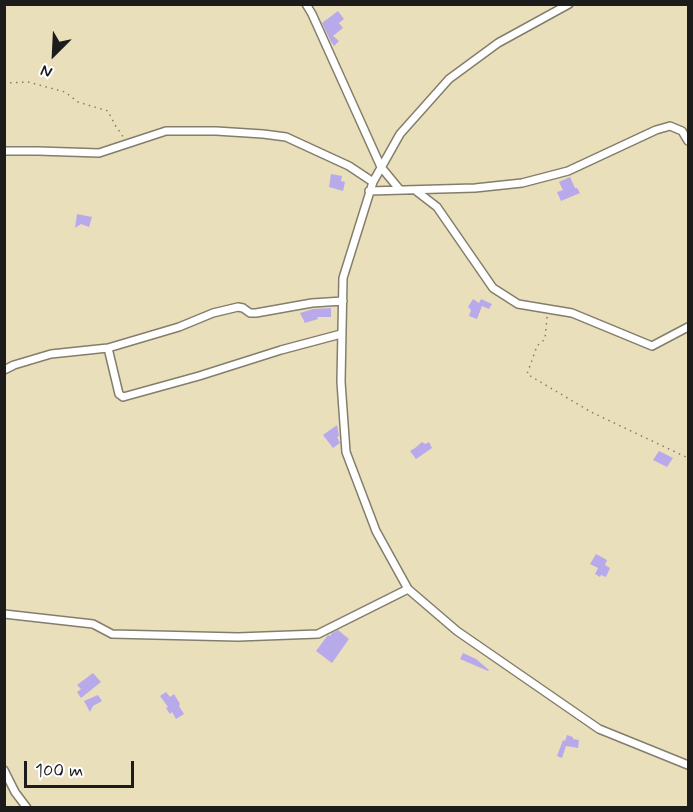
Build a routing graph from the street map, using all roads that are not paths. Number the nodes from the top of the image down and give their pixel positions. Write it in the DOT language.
graph roads {
  1 [pos="306,4"];
  2 [pos="569,4"];
  3 [pos="688,141"];
  4 [pos="4,151"];
  5 [pos="381,167"];
  6 [pos="373,182"];
  7 [pos="400,190"];
  8 [pos="415,190"];
  9 [pos="369,191"];
  10 [pos="343,301"];
  11 [pos="688,327"];
  12 [pos="341,334"];
  13 [pos="108,348"];
  14 [pos="4,370"];
  15 [pos="408,589"];
  16 [pos="4,614"];
  17 [pos="688,765"];
  18 [pos="4,770"];
  19 [pos="27,807"];
  1 -- 5 [label="street"];
  2 -- 5 [label="street"];
  3 -- 8 [label="street"];
  4 -- 6 [label="street"];
  5 -- 6 [label="street"];
  5 -- 7 [label="street"];
  6 -- 9 [label="street"];
  7 -- 8 [label="street"];
  7 -- 9 [label="street"];
  8 -- 11 [label="street"];
  9 -- 10 [label="street"];
  10 -- 12 [label="street"];
  10 -- 13 [label="street"];
  12 -- 13 [label="street"];
  12 -- 15 [label="street"];
  13 -- 14 [label="street"];
  15 -- 16 [label="street"];
  15 -- 17 [label="street"];
  18 -- 19 [label="street"];
}
